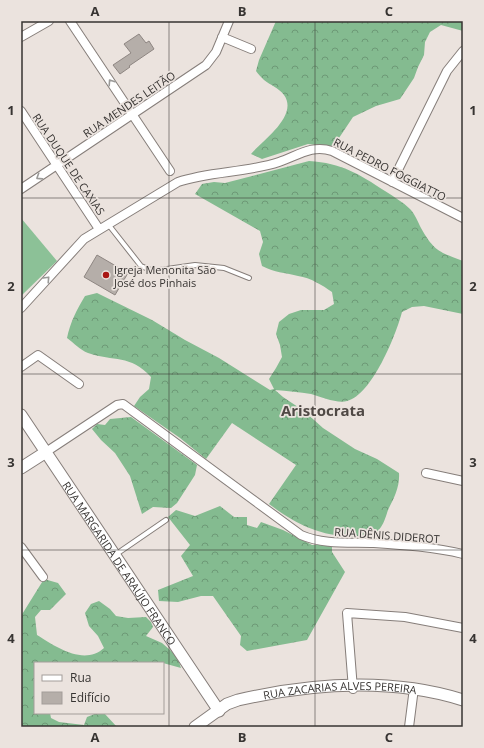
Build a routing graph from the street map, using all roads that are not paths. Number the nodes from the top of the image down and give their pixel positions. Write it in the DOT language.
graph roads {
  1 [pos="49,21"];
  2 [pos="70,21"];
  3 [pos="230,21"];
  4 [pos="21,37"];
  5 [pos="222,37"];
  6 [pos="251,49"];
  7 [pos="463,51"];
  8 [pos="21,111"];
  9 [pos="133,115"];
  10 [pos="57,165"];
  11 [pos="170,171"];
  12 [pos="392,182"];
  13 [pos="21,189"];
  14 [pos="463,218"];
  15 [pos="108,223"];
  16 [pos="99,229"];
  17 [pos="249,278"];
  18 [pos="21,308"];
  19 [pos="21,367"];
  20 [pos="78,384"];
  21 [pos="21,415"];
  22 [pos="46,452"];
  23 [pos="21,468"];
  24 [pos="426,473"];
  25 [pos="463,481"];
  26 [pos="166,520"];
  27 [pos="21,547"];
  28 [pos="463,554"];
  29 [pos="115,556"];
  30 [pos="43,577"];
  31 [pos="463,628"];
  32 [pos="353,687"];
  33 [pos="414,691"];
  34 [pos="463,700"];
  35 [pos="463,706"];
  36 [pos="219,711"];
  37 [pos="196,727"];
  38 [pos="409,727"];
  1 -- 4 [label="street"];
  9 -- 2 [label="street, one-way"];
  3 -- 5 [label="street, RUA MENDES LEITÃO"];
  5 -- 6 [label="street"];
  5 -- 9 [label="street, RUA MENDES LEITÃO"];
  7 -- 12 [label="street"];
  8 -- 10 [label="street, RUA DUQUE DE CAXIAS"];
  9 -- 10 [label="street, RUA MENDES LEITÃO"];
  9 -- 11 [label="street"];
  10 -- 13 [label="street, RUA MENDES LEITÃO, one-way"];
  10 -- 16 [label="street, RUA DUQUE DE CAXIAS"];
  12 -- 14 [label="street, RUA PEDRO FOGGIATTO"];
  12 -- 15 [label="street, RUA PEDRO FOGGIATTO"];
  15 -- 16 [label="street, RUA PEDRO FOGGIATTO"];
  15 -- 17 [label="lane"];
  18 -- 16 [label="street, RUA PEDRO FOGGIATTO, one-way"];
  19 -- 20 [label="street"];
  21 -- 22 [label="main road, RUA MARGARIDA DE ARAÚJO FRANCO"];
  22 -- 23 [label="main road"];
  22 -- 28 [label="street, RUA DÊNIS DIDEROT"];
  22 -- 29 [label="main road, RUA MARGARIDA DE ARAÚJO FRANCO"];
  24 -- 25 [label="street"];
  26 -- 29 [label="lane"];
  27 -- 30 [label="street"];
  29 -- 36 [label="main road, RUA MARGARIDA DE ARAÚJO FRANCO"];
  31 -- 32 [label="street"];
  32 -- 33 [label="main road, RUA ZACARIAS ALVES PEREIRA"];
  32 -- 36 [label="main road, RUA ZACARIAS ALVES PEREIRA"];
  33 -- 34 [label="main road, RUA ZACARIAS ALVES PEREIRA"];
  33 -- 35 [label="main road, RUA ZACARIAS ALVES PEREIRA"];
  33 -- 38 [label="street"];
  36 -- 37 [label="main road, RUA ZACARIAS ALVES PEREIRA"];
}
